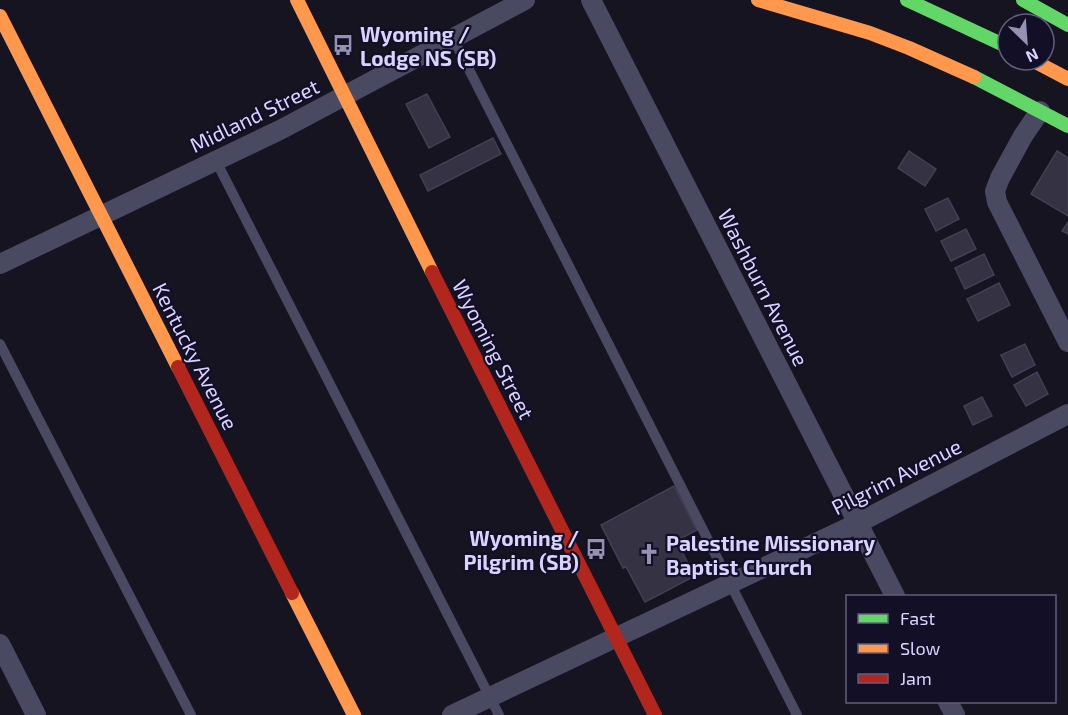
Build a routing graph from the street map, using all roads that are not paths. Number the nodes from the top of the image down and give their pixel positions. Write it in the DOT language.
graph roads {
  1 [pos="297,0"];
  2 [pos="525,0"];
  3 [pos="591,0"];
  4 [pos="758,0"];
  5 [pos="907,0"];
  6 [pos="1023,0"];
  7 [pos="0,16"];
  8 [pos="1068,25"];
  9 [pos="453,39"];
  10 [pos="996,41"];
  11 [pos="345,97"];
  12 [pos="1040,111"];
  13 [pos="1068,126"];
  14 [pos="216,161"];
  15 [pos="101,216"];
  16 [pos="0,264"];
  17 [pos="1068,342"];
  18 [pos="0,345"];
  19 [pos="1068,414"];
  20 [pos="858,523"];
  21 [pos="731,584"];
  22 [pos="894,595"];
  23 [pos="616,638"];
  24 [pos="0,644"];
  25 [pos="494,706"];
  26 [pos="36,715"];
  27 [pos="191,715"];
  28 [pos="354,715"];
  29 [pos="452,715"];
  30 [pos="656,715"];
  31 [pos="796,715"];
  1 -- 11 [label="main road, Wyoming Street"];
  2 -- 9 [label="street, Midland Street"];
  3 -- 20 [label="street, Washburn Avenue"];
  4 -- 12 [label="main road"];
  5 -- 10 [label="main road"];
  6 -- 8 [label="main road"];
  7 -- 15 [label="main road, Kentucky Avenue"];
  9 -- 11 [label="street, Midland Street"];
  9 -- 21 [label="lane"];
  11 -- 14 [label="street, Midland Street"];
  11 -- 23 [label="main road, Wyoming Street"];
  12 -- 13 [label="main road"];
  12 -- 17 [label="street"];
  14 -- 15 [label="street, Midland Street"];
  14 -- 25 [label="lane"];
  15 -- 16 [label="street, Midland Street"];
  15 -- 28 [label="main road, Kentucky Avenue"];
  18 -- 27 [label="lane"];
  19 -- 20 [label="street, Pilgrim Avenue"];
  20 -- 21 [label="street, Pilgrim Avenue"];
  20 -- 22 [label="street, Washburn Avenue"];
  21 -- 23 [label="street, Pilgrim Avenue"];
  21 -- 31 [label="lane"];
  23 -- 25 [label="street, Pilgrim Avenue"];
  23 -- 30 [label="main road, Wyoming Street"];
  24 -- 26 [label="street"];
  25 -- 29 [label="street, Pilgrim Avenue"];
}
